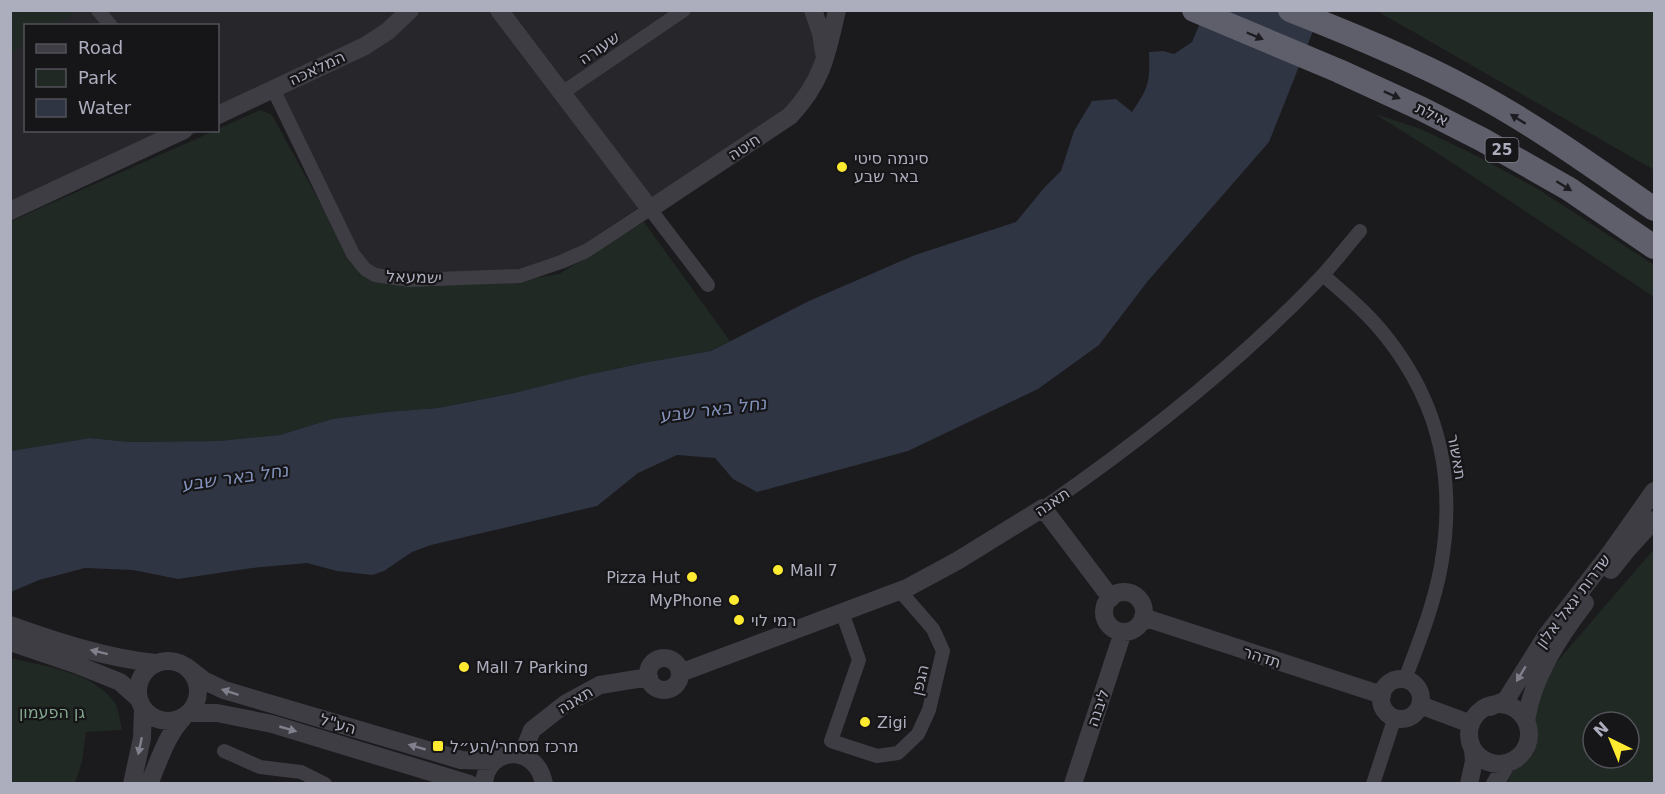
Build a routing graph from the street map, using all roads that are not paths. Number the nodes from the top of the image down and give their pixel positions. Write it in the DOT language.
graph roads {
  1 [pos="98,10"];
  2 [pos="410,10"];
  3 [pos="499,10"];
  4 [pos="512,10"];
  5 [pos="684,10"];
  6 [pos="814,10"];
  7 [pos="834,10"];
  8 [pos="1290,10"];
  9 [pos="1198,12"];
  10 [pos="109,24"];
  11 [pos="822,69"];
  12 [pos="273,89"];
  13 [pos="565,90"];
  14 [pos="219,115"];
  15 [pos="178,132"];
  16 [pos="650,208"];
  17 [pos="1654,209"];
  18 [pos="10,211"];
  19 [pos="1360,231"];
  20 [pos="1654,247"];
  21 [pos="1323,275"];
  22 [pos="708,285"];
  23 [pos="1654,491"];
  24 [pos="1043,508"];
  25 [pos="1654,520"];
  26 [pos="900,591"];
  27 [pos="1111,598"];
  28 [pos="842,612"];
  29 [pos="1143,617"];
  30 [pos="10,625"];
  31 [pos="1124,632"];
  32 [pos="10,642"];
  33 [pos="156,663"];
  34 [pos="187,667"];
  35 [pos="1405,679"];
  36 [pos="1382,695"];
  37 [pos="141,704"];
  38 [pos="1420,705"];
  39 [pos="1490,707"];
  40 [pos="186,715"];
  41 [pos="1395,717"];
  42 [pos="1526,721"];
  43 [pos="1471,724"];
  44 [pos="1473,750"];
  45 [pos="224,751"];
  46 [pos="522,755"];
  47 [pos="495,761"];
  48 [pos="1507,764"];
  49 [pos="548,781"];
  50 [pos="132,783"];
  51 [pos="149,783"];
  52 [pos="325,783"];
  53 [pos="471,783"];
  54 [pos="484,783"];
  55 [pos="1072,783"];
  56 [pos="1373,783"];
  57 [pos="1469,783"];
  58 [pos="1495,783"];
  1 -- 10 [label="street"];
  2 -- 12 [label="street, המלאכה"];
  3 -- 13 [label="street"];
  4 -- 13 [label="street"];
  5 -- 13 [label="street, שעורה"];
  6 -- 7 [label="street, חיטה"];
  6 -- 11 [label="street, חיטה"];
  7 -- 11 [label="street, חיטה"];
  17 -- 8 [label="highway, 25, one-way"];
  9 -- 20 [label="highway, אילת / 25, one-way"];
  11 -- 16 [label="street, חיטה"];
  12 -- 14 [label="street, המלאכה"];
  12 -- 16 [label="street, ישמעאל"];
  13 -- 16 [label="street"];
  15 -- 18 [label="street"];
  16 -- 22 [label="street"];
  19 -- 21 [label="street, תאנה"];
  21 -- 24 [label="street, תאנה"];
  21 -- 35 [label="street, תאשור"];
  23 -- 39 [label="street, שדרות יגאל אלון, one-way"];
  24 -- 26 [label="street, תאנה"];
  24 -- 27 [label="street"];
  25 -- 42 [label="street, שדרות יגאל אלון"];
  26 -- 28 [label="street, תאנה"];
  26 -- 28 [label="street, הגפן"];
  27 -- 29 [label="street"];
  27 -- 31 [label="street"];
  28 -- 46 [label="street, תאנה"];
  29 -- 31 [label="street"];
  29 -- 36 [label="street, תדהר"];
  33 -- 30 [label="street, one-way"];
  31 -- 55 [label="street, ליבנה"];
  32 -- 37 [label="street"];
  33 -- 34 [label="street"];
  33 -- 37 [label="street"];
  34 -- 40 [label="street"];
  47 -- 34 [label="street, הע\"ל, one-way"];
  35 -- 36 [label="street"];
  35 -- 38 [label="street"];
  36 -- 41 [label="street"];
  37 -- 40 [label="street"];
  37 -- 50 [label="street, one-way"];
  38 -- 41 [label="street"];
  38 -- 43 [label="street"];
  39 -- 42 [label="street"];
  39 -- 43 [label="street"];
  40 -- 51 [label="street"];
  40 -- 53 [label="street, הע\"ל, one-way"];
  41 -- 56 [label="street"];
  42 -- 48 [label="street"];
  43 -- 44 [label="street"];
  44 -- 48 [label="street"];
  44 -- 57 [label="street"];
  45 -- 52 [label="street"];
  46 -- 47 [label="street, הע\"ל"];
  46 -- 49 [label="street"];
  47 -- 54 [label="street"];
  48 -- 58 [label="street"];
}
